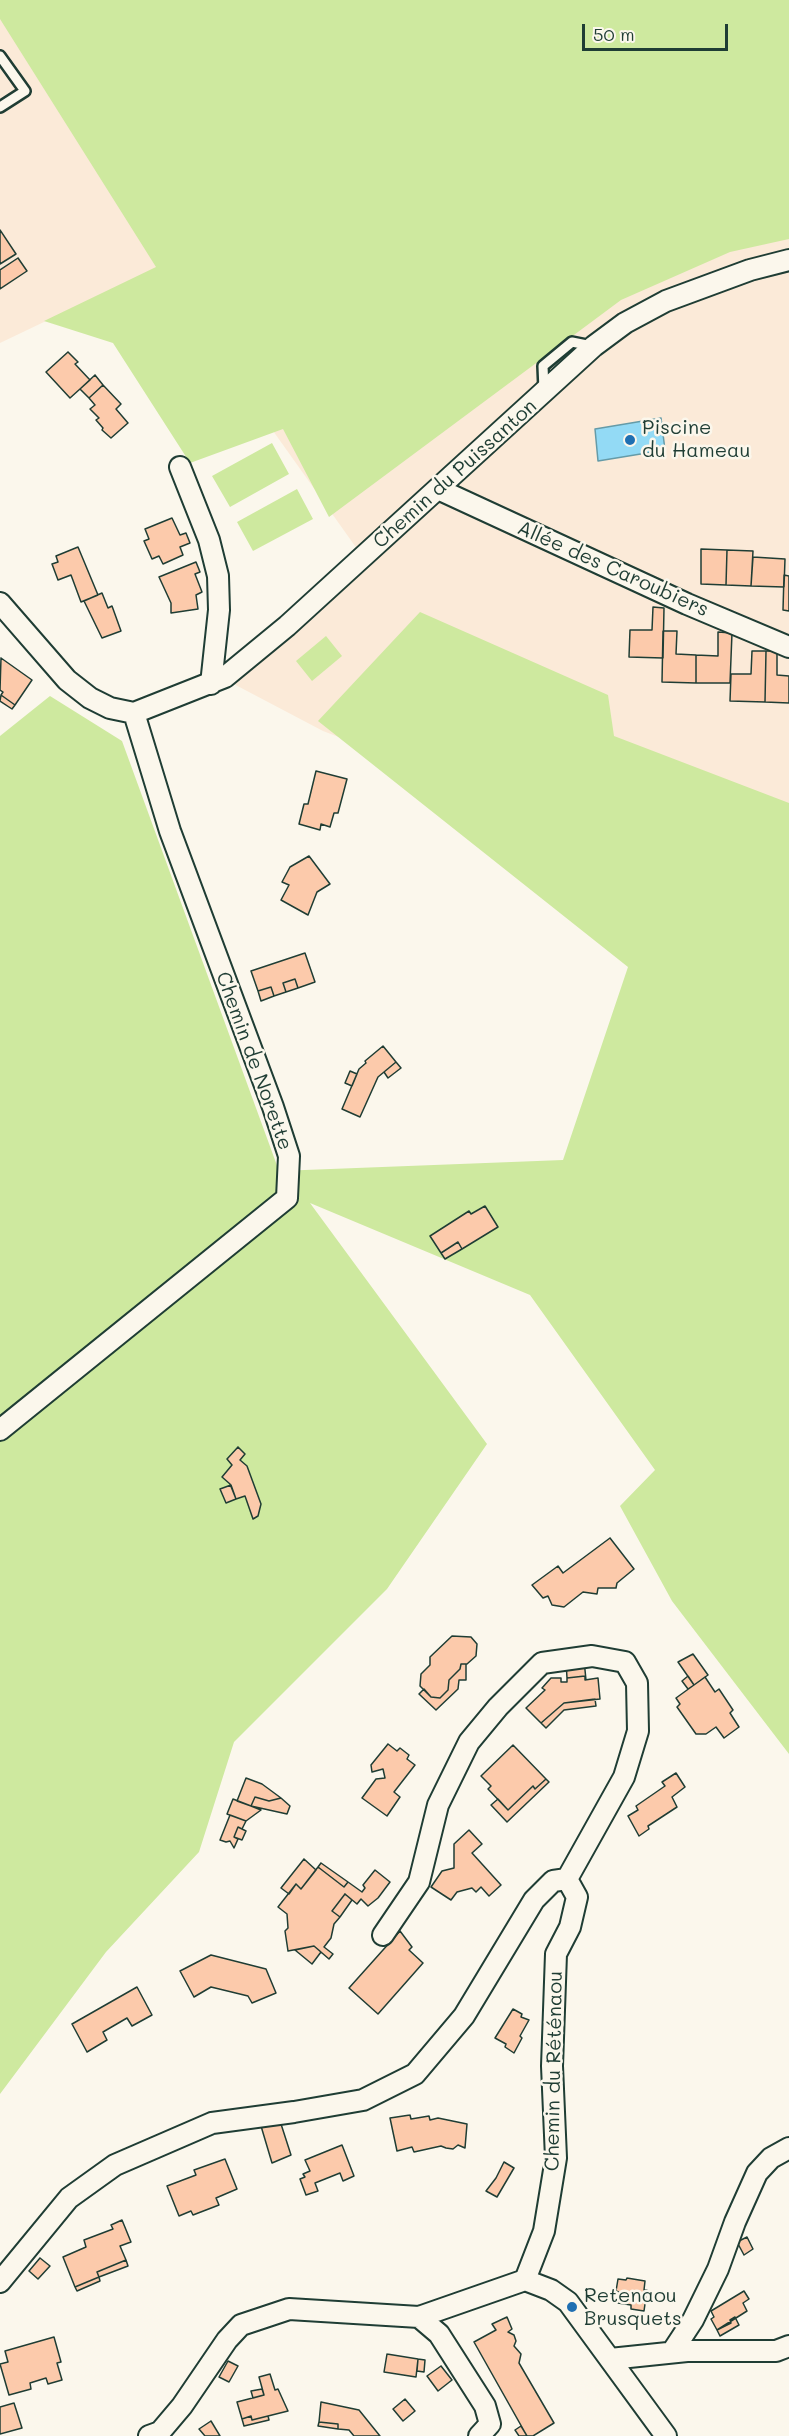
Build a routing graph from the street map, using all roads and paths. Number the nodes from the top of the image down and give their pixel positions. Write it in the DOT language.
graph roads {
  1 [pos="0,56"];
  2 [pos="0,107"];
  3 [pos="789,260"];
  4 [pos="180,467"];
  5 [pos="438,489"];
  6 [pos="0,603"];
  7 [pos="789,647"];
  8 [pos="211,684"];
  9 [pos="134,713"];
  10 [pos="0,1430"];
  11 [pos="567,1879"];
  12 [pos="383,1935"];
  13 [pos="789,2148"];
  14 [pos="525,2280"];
  15 [pos="0,2282"];
  16 [pos="419,2317"];
  17 [pos="789,2346"];
  18 [pos="672,2352"];
  19 [pos="610,2359"];
  20 [pos="489,2432"];
  21 [pos="149,2436"];
  22 [pos="666,2436"];
  1 -- 2 [label="lane"];
  3 -- 5 [label="street, Chemin du Puissanton"];
  4 -- 8 [label="street"];
  5 -- 7 [label="street, Allée des Caroubiers"];
  5 -- 8 [label="street, Chemin du Puissanton"];
  6 -- 9 [label="street"];
  8 -- 9 [label="street, Chemin du Puissanton"];
  9 -- 10 [label="street, Chemin de Norette"];
  11 -- 12 [label="street"];
  11 -- 14 [label="street, Chemin du Réténaou"];
  11 -- 15 [label="street"];
  13 -- 18 [label="street"];
  14 -- 16 [label="street"];
  14 -- 19 [label="street"];
  16 -- 20 [label="street"];
  16 -- 21 [label="street"];
  17 -- 18 [label="street"];
  18 -- 19 [label="street"];
  19 -- 22 [label="street"];
}
